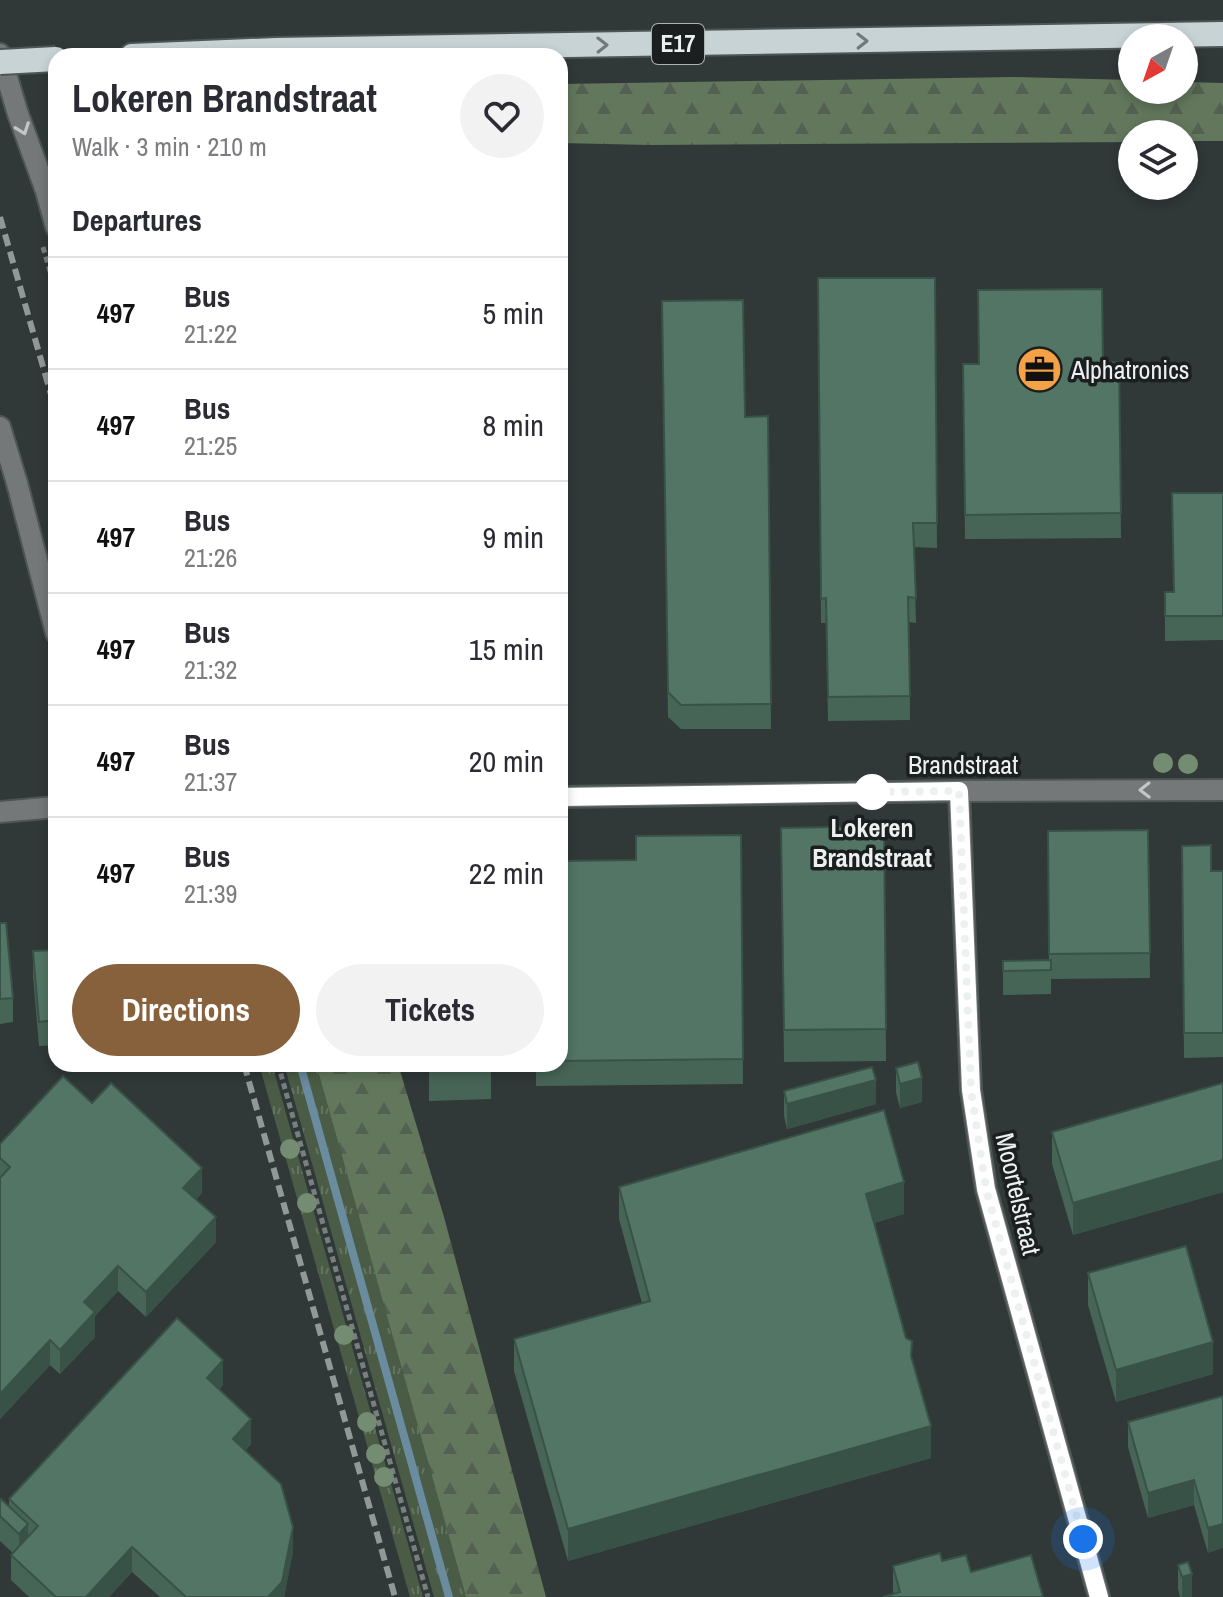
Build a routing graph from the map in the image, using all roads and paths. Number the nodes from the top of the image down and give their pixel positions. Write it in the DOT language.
graph roads {
  1 [pos="1223,34"];
  2 [pos="394,48"];
  3 [pos="0,54"];
  4 [pos="48,59"];
  5 [pos="0,62"];
  6 [pos="48,198"];
  7 [pos="0,427"];
  8 [pos="48,602"];
  9 [pos="1223,790"];
  10 [pos="959,791"];
  11 [pos="568,797"];
  12 [pos="48,808"];
  13 [pos="0,812"];
  14 [pos="280,1072"];
  15 [pos="428,1597"];
  16 [pos="1099,1597"];
  2 -- 1 [label="highway, E17, one-way"];
  3 -- 6 [label="street, one-way"];
  4 -- 5 [label="highway, bridge"];
  7 -- 8 [label="street"];
  9 -- 10 [label="street, Brandstraat, one-way"];
  10 -- 11 [label="street, Brandstraat"];
  10 -- 16 [label="street, Moortelstraat"];
  12 -- 13 [label="street"];
  14 -- 15 [label="path"];
}
